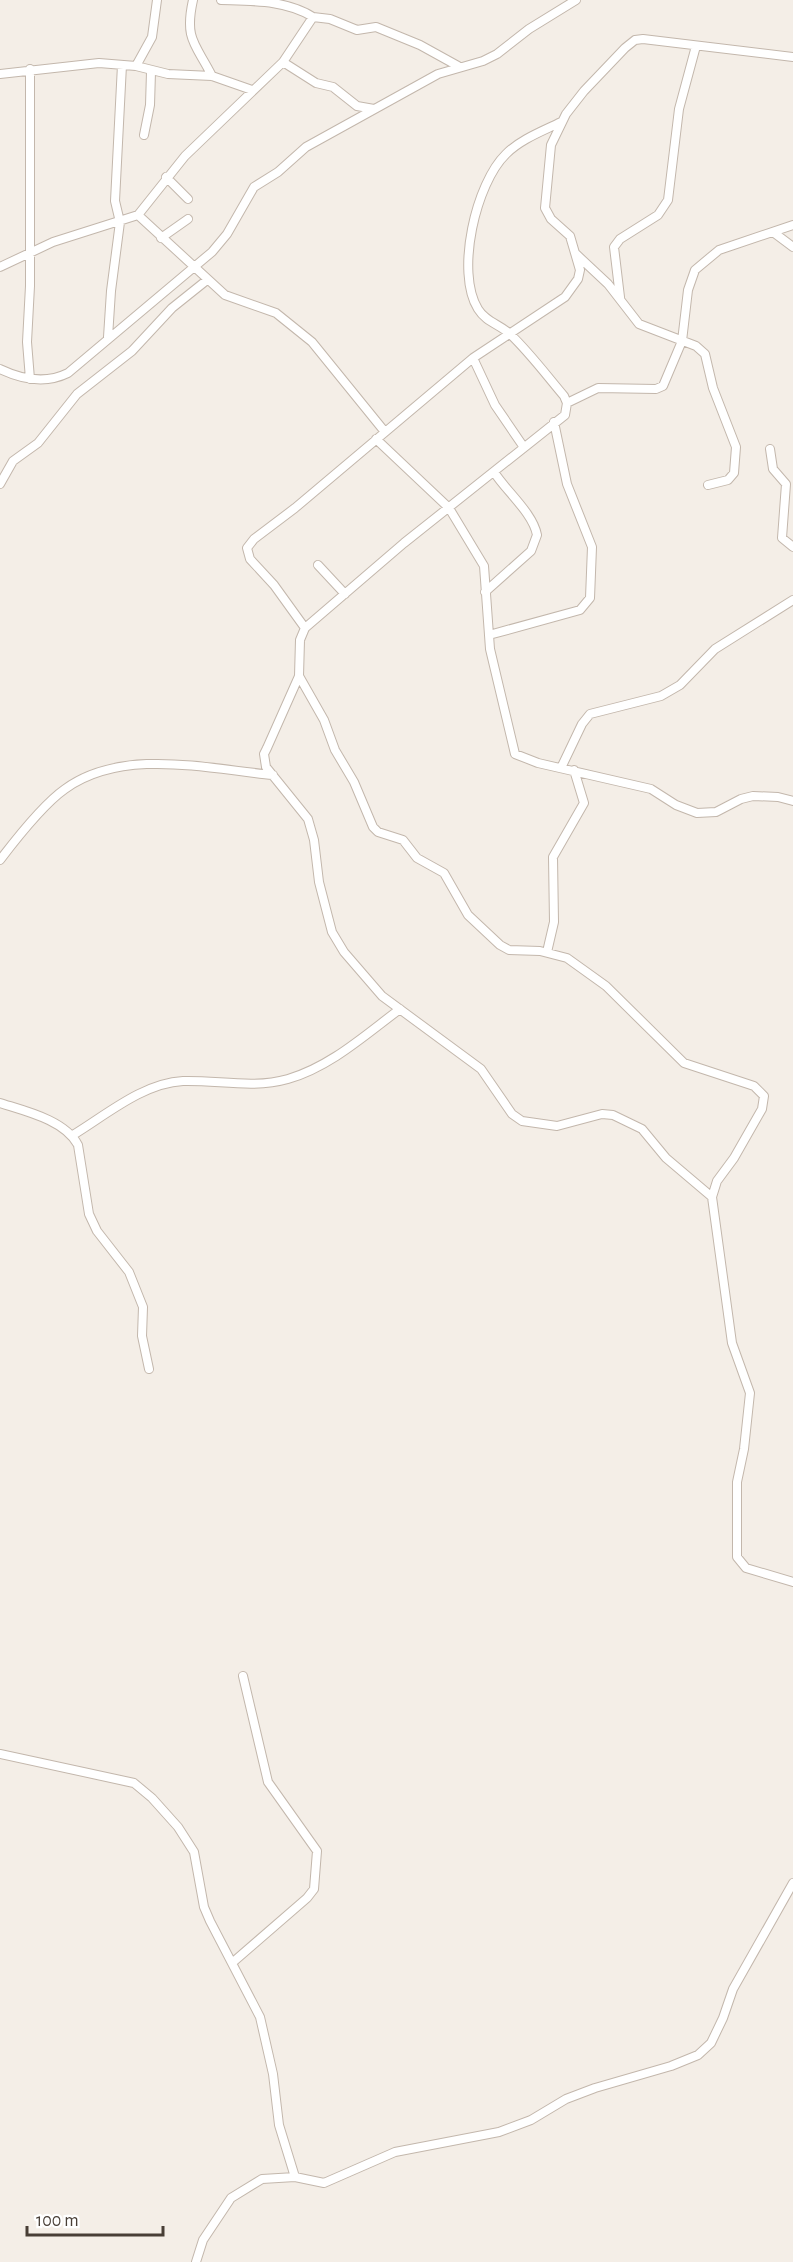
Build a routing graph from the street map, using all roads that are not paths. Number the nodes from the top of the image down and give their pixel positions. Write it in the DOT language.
graph roads {
  1 [pos="157,0"];
  2 [pos="194,0"];
  3 [pos="221,0"];
  4 [pos="576,0"];
  5 [pos="313,17"];
  6 [pos="696,46"];
  7 [pos="793,57"];
  8 [pos="283,62"];
  9 [pos="122,65"];
  10 [pos="136,66"];
  11 [pos="458,66"];
  12 [pos="30,69"];
  13 [pos="151,72"];
  14 [pos="0,74"];
  15 [pos="212,76"];
  16 [pos="252,90"];
  17 [pos="374,110"];
  18 [pos="561,122"];
  19 [pos="144,135"];
  20 [pos="166,177"];
  21 [pos="188,199"];
  22 [pos="138,214"];
  23 [pos="188,219"];
  24 [pos="120,222"];
  25 [pos="793,225"];
  26 [pos="773,232"];
  27 [pos="161,237"];
  28 [pos="793,247"];
  29 [pos="29,252"];
  30 [pos="576,254"];
  31 [pos="0,267"];
  32 [pos="192,268"];
  33 [pos="207,280"];
  34 [pos="621,299"];
  35 [pos="509,333"];
  36 [pos="108,337"];
  37 [pos="682,340"];
  38 [pos="473,358"];
  39 [pos="0,369"];
  40 [pos="30,379"];
  41 [pos="567,403"];
  42 [pos="554,422"];
  43 [pos="385,432"];
  44 [pos="376,439"];
  45 [pos="523,446"];
  46 [pos="770,449"];
  47 [pos="494,472"];
  48 [pos="0,484"];
  49 [pos="708,485"];
  50 [pos="448,508"];
  51 [pos="793,547"];
  52 [pos="318,565"];
  53 [pos="485,592"];
  54 [pos="345,594"];
  55 [pos="793,600"];
  56 [pos="305,628"];
  57 [pos="489,635"];
  58 [pos="299,676"];
  59 [pos="561,768"];
  60 [pos="574,770"];
  61 [pos="273,775"];
  62 [pos="793,801"];
  63 [pos="0,860"];
  64 [pos="547,952"];
  65 [pos="400,1009"];
  66 [pos="0,1103"];
  67 [pos="73,1135"];
  68 [pos="712,1197"];
  69 [pos="149,1369"];
  70 [pos="793,1582"];
  71 [pos="243,1676"];
  72 [pos="0,1754"];
  73 [pos="793,1883"];
  74 [pos="232,1963"];
  75 [pos="295,2177"];
  76 [pos="196,2262"];
  1 -- 10 [label="street"];
  2 -- 15 [label="street"];
  3 -- 5 [label="street"];
  4 -- 11 [label="street"];
  5 -- 8 [label="street"];
  5 -- 11 [label="street"];
  6 -- 7 [label="street"];
  6 -- 18 [label="street"];
  6 -- 34 [label="street"];
  8 -- 16 [label="street"];
  8 -- 17 [label="street"];
  9 -- 10 [label="street"];
  9 -- 12 [label="street"];
  9 -- 24 [label="street"];
  10 -- 13 [label="street"];
  11 -- 17 [label="street"];
  12 -- 14 [label="street"];
  12 -- 29 [label="street"];
  13 -- 15 [label="street"];
  13 -- 19 [label="street"];
  15 -- 16 [label="street"];
  16 -- 20 [label="street"];
  17 -- 32 [label="street"];
  18 -- 30 [label="street"];
  18 -- 35 [label="street"];
  20 -- 21 [label="street"];
  20 -- 22 [label="street"];
  22 -- 24 [label="street"];
  22 -- 27 [label="street"];
  23 -- 27 [label="street"];
  24 -- 29 [label="street"];
  24 -- 36 [label="street"];
  25 -- 26 [label="street"];
  26 -- 28 [label="street"];
  26 -- 37 [label="street"];
  27 -- 32 [label="street"];
  29 -- 31 [label="street"];
  29 -- 40 [label="street"];
  30 -- 34 [label="street"];
  30 -- 35 [label="street"];
  32 -- 33 [label="street"];
  32 -- 36 [label="street"];
  33 -- 43 [label="street"];
  33 -- 48 [label="street"];
  34 -- 37 [label="street"];
  35 -- 38 [label="street"];
  35 -- 41 [label="street"];
  36 -- 40 [label="street"];
  37 -- 41 [label="street"];
  37 -- 49 [label="street"];
  38 -- 43 [label="street"];
  38 -- 45 [label="street"];
  39 -- 40 [label="street"];
  41 -- 42 [label="street"];
  42 -- 45 [label="street"];
  42 -- 57 [label="street"];
  43 -- 44 [label="street"];
  44 -- 50 [label="street"];
  44 -- 56 [label="street"];
  45 -- 47 [label="street"];
  46 -- 51 [label="street"];
  47 -- 50 [label="street"];
  47 -- 53 [label="street"];
  50 -- 53 [label="street"];
  50 -- 54 [label="street"];
  52 -- 54 [label="street"];
  53 -- 57 [label="street"];
  54 -- 56 [label="street"];
  55 -- 59 [label="street"];
  56 -- 58 [label="street"];
  57 -- 59 [label="street"];
  58 -- 61 [label="street"];
  58 -- 64 [label="street"];
  59 -- 60 [label="street"];
  60 -- 62 [label="street"];
  60 -- 64 [label="street"];
  61 -- 63 [label="street"];
  61 -- 65 [label="street"];
  64 -- 68 [label="street"];
  65 -- 67 [label="street"];
  65 -- 68 [label="street"];
  66 -- 67 [label="street"];
  67 -- 69 [label="street"];
  68 -- 70 [label="street"];
  71 -- 74 [label="street"];
  72 -- 74 [label="street"];
  73 -- 75 [label="street"];
  74 -- 75 [label="street"];
  75 -- 76 [label="street"];
}
